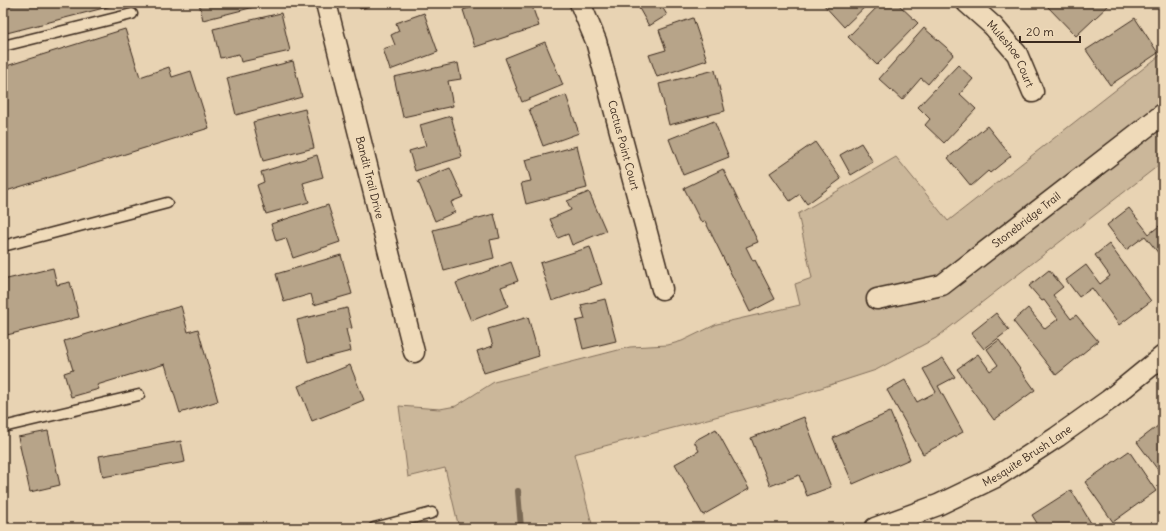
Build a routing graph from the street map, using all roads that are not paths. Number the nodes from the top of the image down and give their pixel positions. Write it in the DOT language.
graph roads {
  1 [pos="326,3"];
  2 [pos="580,3"];
  3 [pos="967,3"];
  4 [pos="132,14"];
  5 [pos="3,46"];
  6 [pos="1033,92"];
  7 [pos="1163,114"];
  8 [pos="167,203"];
  9 [pos="3,246"];
  10 [pos="662,290"];
  11 [pos="877,299"];
  12 [pos="414,352"];
  13 [pos="1163,356"];
  14 [pos="139,395"];
  15 [pos="3,427"];
  16 [pos="432,513"];
  17 [pos="374,528"];
  18 [pos="875,528"];
  1 -- 12 [label="street, Bandit Trail Drive"];
  2 -- 10 [label="street, Cactus Point Court"];
  3 -- 6 [label="street, Muleshoe Court"];
  4 -- 5 [label="lane"];
  7 -- 11 [label="street, Stonebridge Trail"];
  8 -- 9 [label="lane"];
  13 -- 18 [label="street, Mesquite Brush Lane"];
  14 -- 15 [label="lane"];
  16 -- 17 [label="lane"];
}
